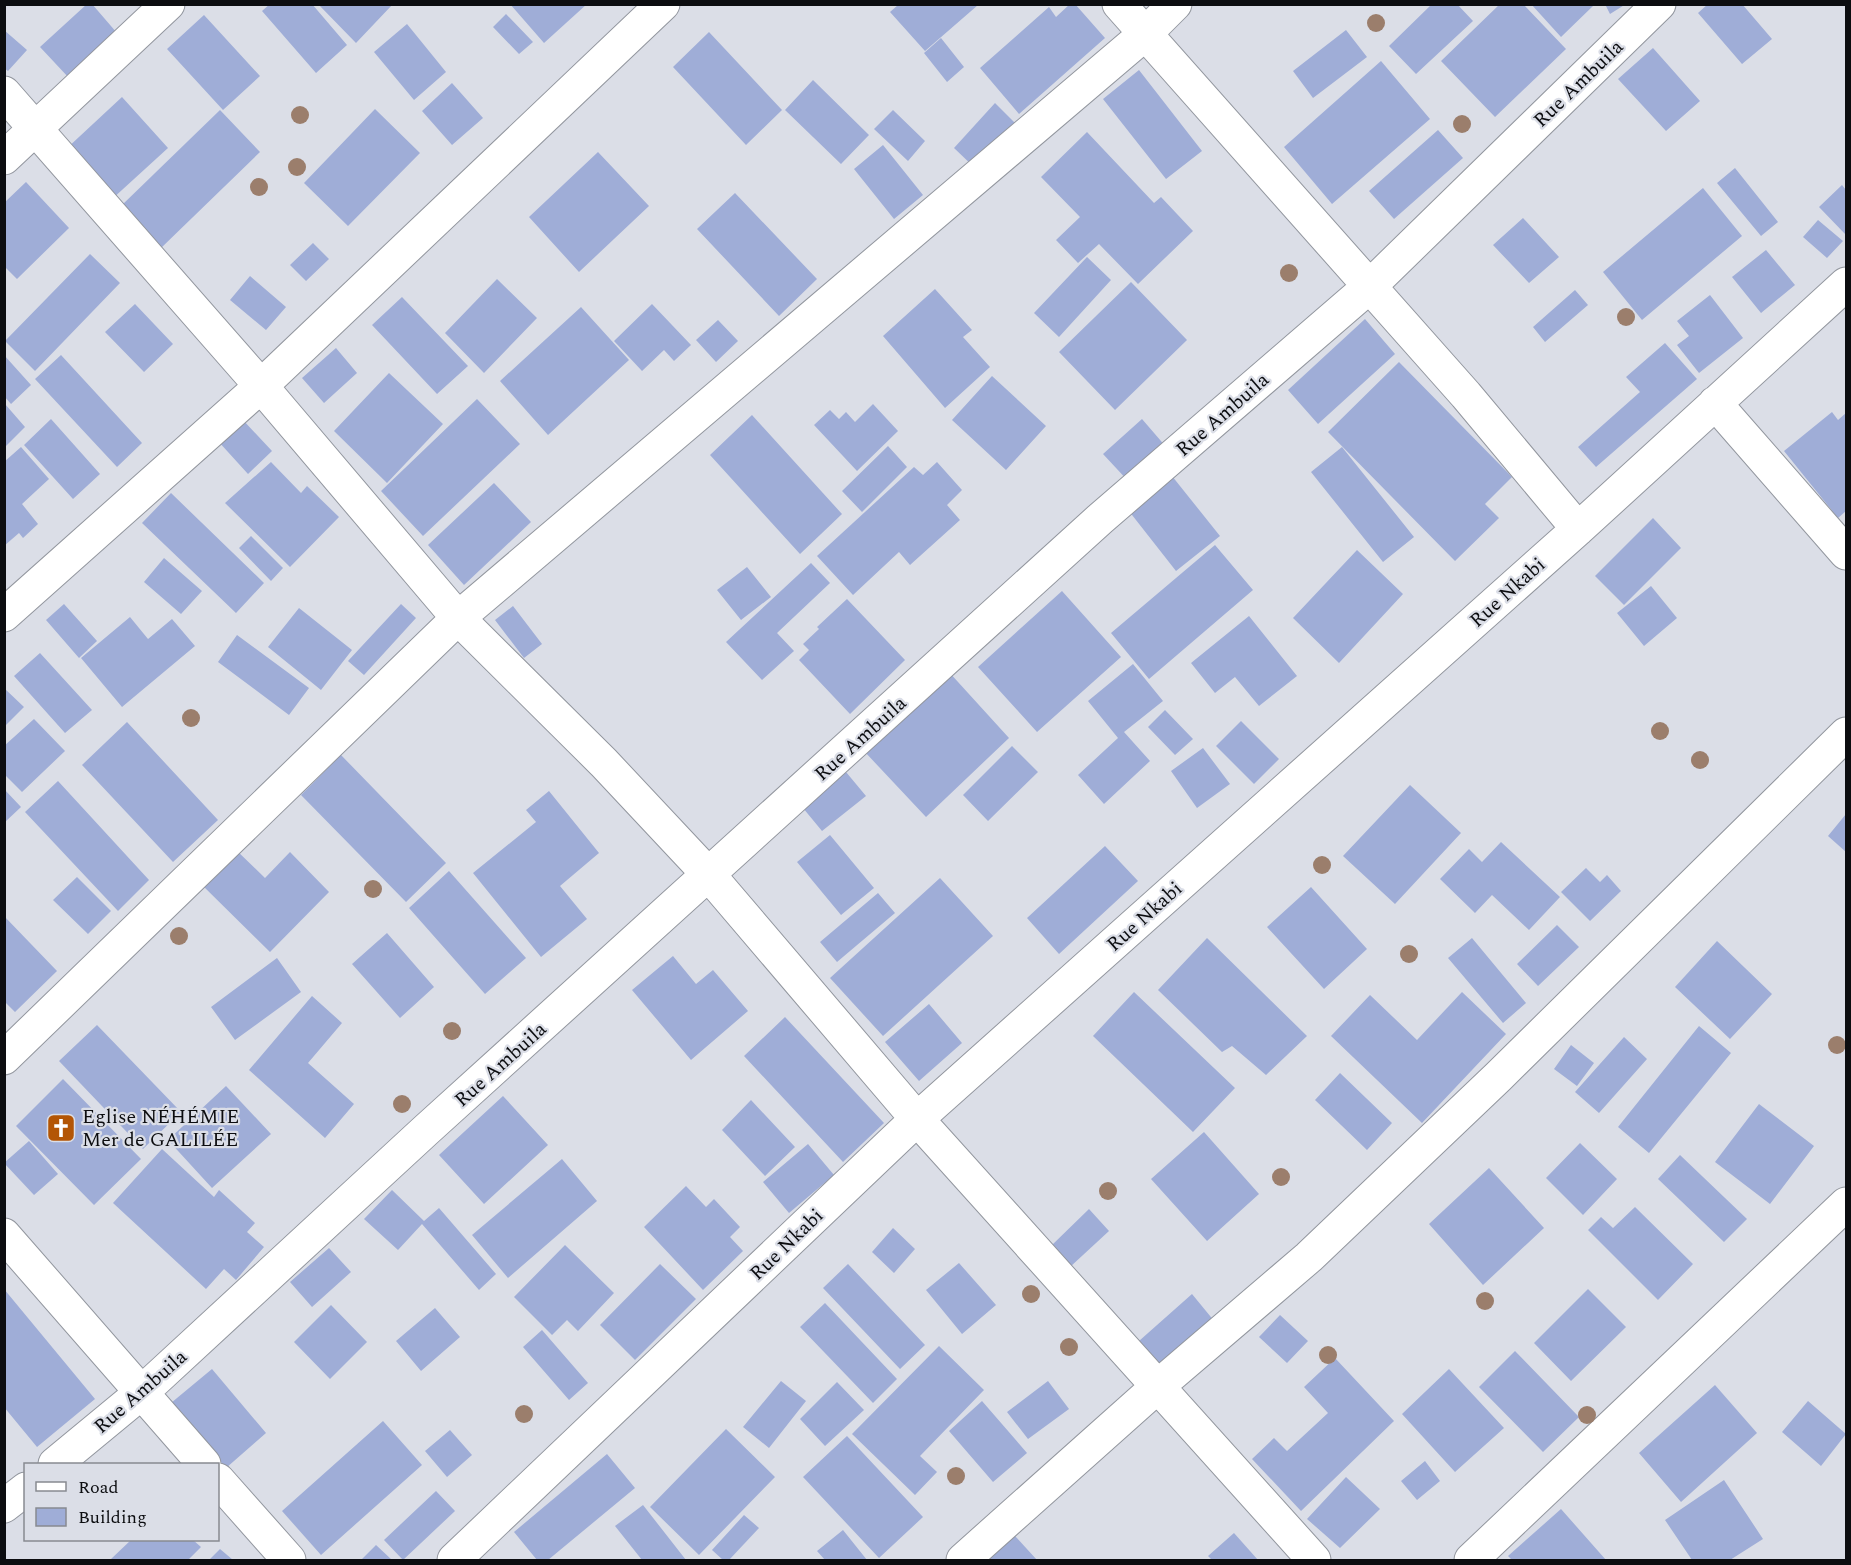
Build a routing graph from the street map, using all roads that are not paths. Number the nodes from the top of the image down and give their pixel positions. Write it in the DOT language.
graph roads {
  1 [pos="168,4"];
  2 [pos="663,4"];
  3 [pos="1119,4"];
  4 [pos="1175,4"];
  5 [pos="1659,4"];
  6 [pos="1145,34"];
  7 [pos="4,93"];
  8 [pos="36,130"];
  9 [pos="4,158"];
  10 [pos="1846,284"];
  11 [pos="1370,286"];
  12 [pos="261,386"];
  13 [pos="1716,403"];
  14 [pos="1578,529"];
  15 [pos="1846,553"];
  16 [pos="4,615"];
  17 [pos="458,618"];
  18 [pos="1846,734"];
  19 [pos="709,875"];
  20 [pos="4,1058"];
  21 [pos="917,1119"];
  22 [pos="1846,1204"];
  23 [pos="4,1236"];
  24 [pos="1158,1387"];
  25 [pos="141,1393"];
  26 [pos="56,1463"];
  27 [pos="203,1463"];
  28 [pos="219,1481"];
  29 [pos="24,1491"];
  30 [pos="4,1506"];
  31 [pos="289,1560"];
  32 [pos="454,1560"];
  33 [pos="963,1560"];
  34 [pos="1314,1560"];
  35 [pos="1471,1560"];
  1 -- 8 [label="street"];
  2 -- 12 [label="street"];
  3 -- 6 [label="street"];
  4 -- 6 [label="street"];
  5 -- 11 [label="street, Rue Ambuila"];
  6 -- 11 [label="street"];
  6 -- 17 [label="street"];
  7 -- 8 [label="street"];
  8 -- 9 [label="street"];
  8 -- 12 [label="street"];
  10 -- 13 [label="street, Rue Nkabi"];
  11 -- 14 [label="street"];
  11 -- 19 [label="street, Rue Ambuila"];
  12 -- 16 [label="street"];
  12 -- 17 [label="street"];
  13 -- 14 [label="street, Rue Nkabi"];
  13 -- 15 [label="street"];
  14 -- 21 [label="street, Rue Nkabi"];
  17 -- 19 [label="street"];
  17 -- 20 [label="street"];
  18 -- 24 [label="street"];
  19 -- 21 [label="street"];
  19 -- 25 [label="street, Rue Ambuila"];
  21 -- 24 [label="street"];
  21 -- 32 [label="street, Rue Nkabi"];
  22 -- 35 [label="street"];
  23 -- 25 [label="street"];
  24 -- 33 [label="street"];
  24 -- 34 [label="street"];
  25 -- 26 [label="street, Rue Ambuila"];
  25 -- 27 [label="street"];
  28 -- 31 [label="street"];
  29 -- 30 [label="street"];
}
